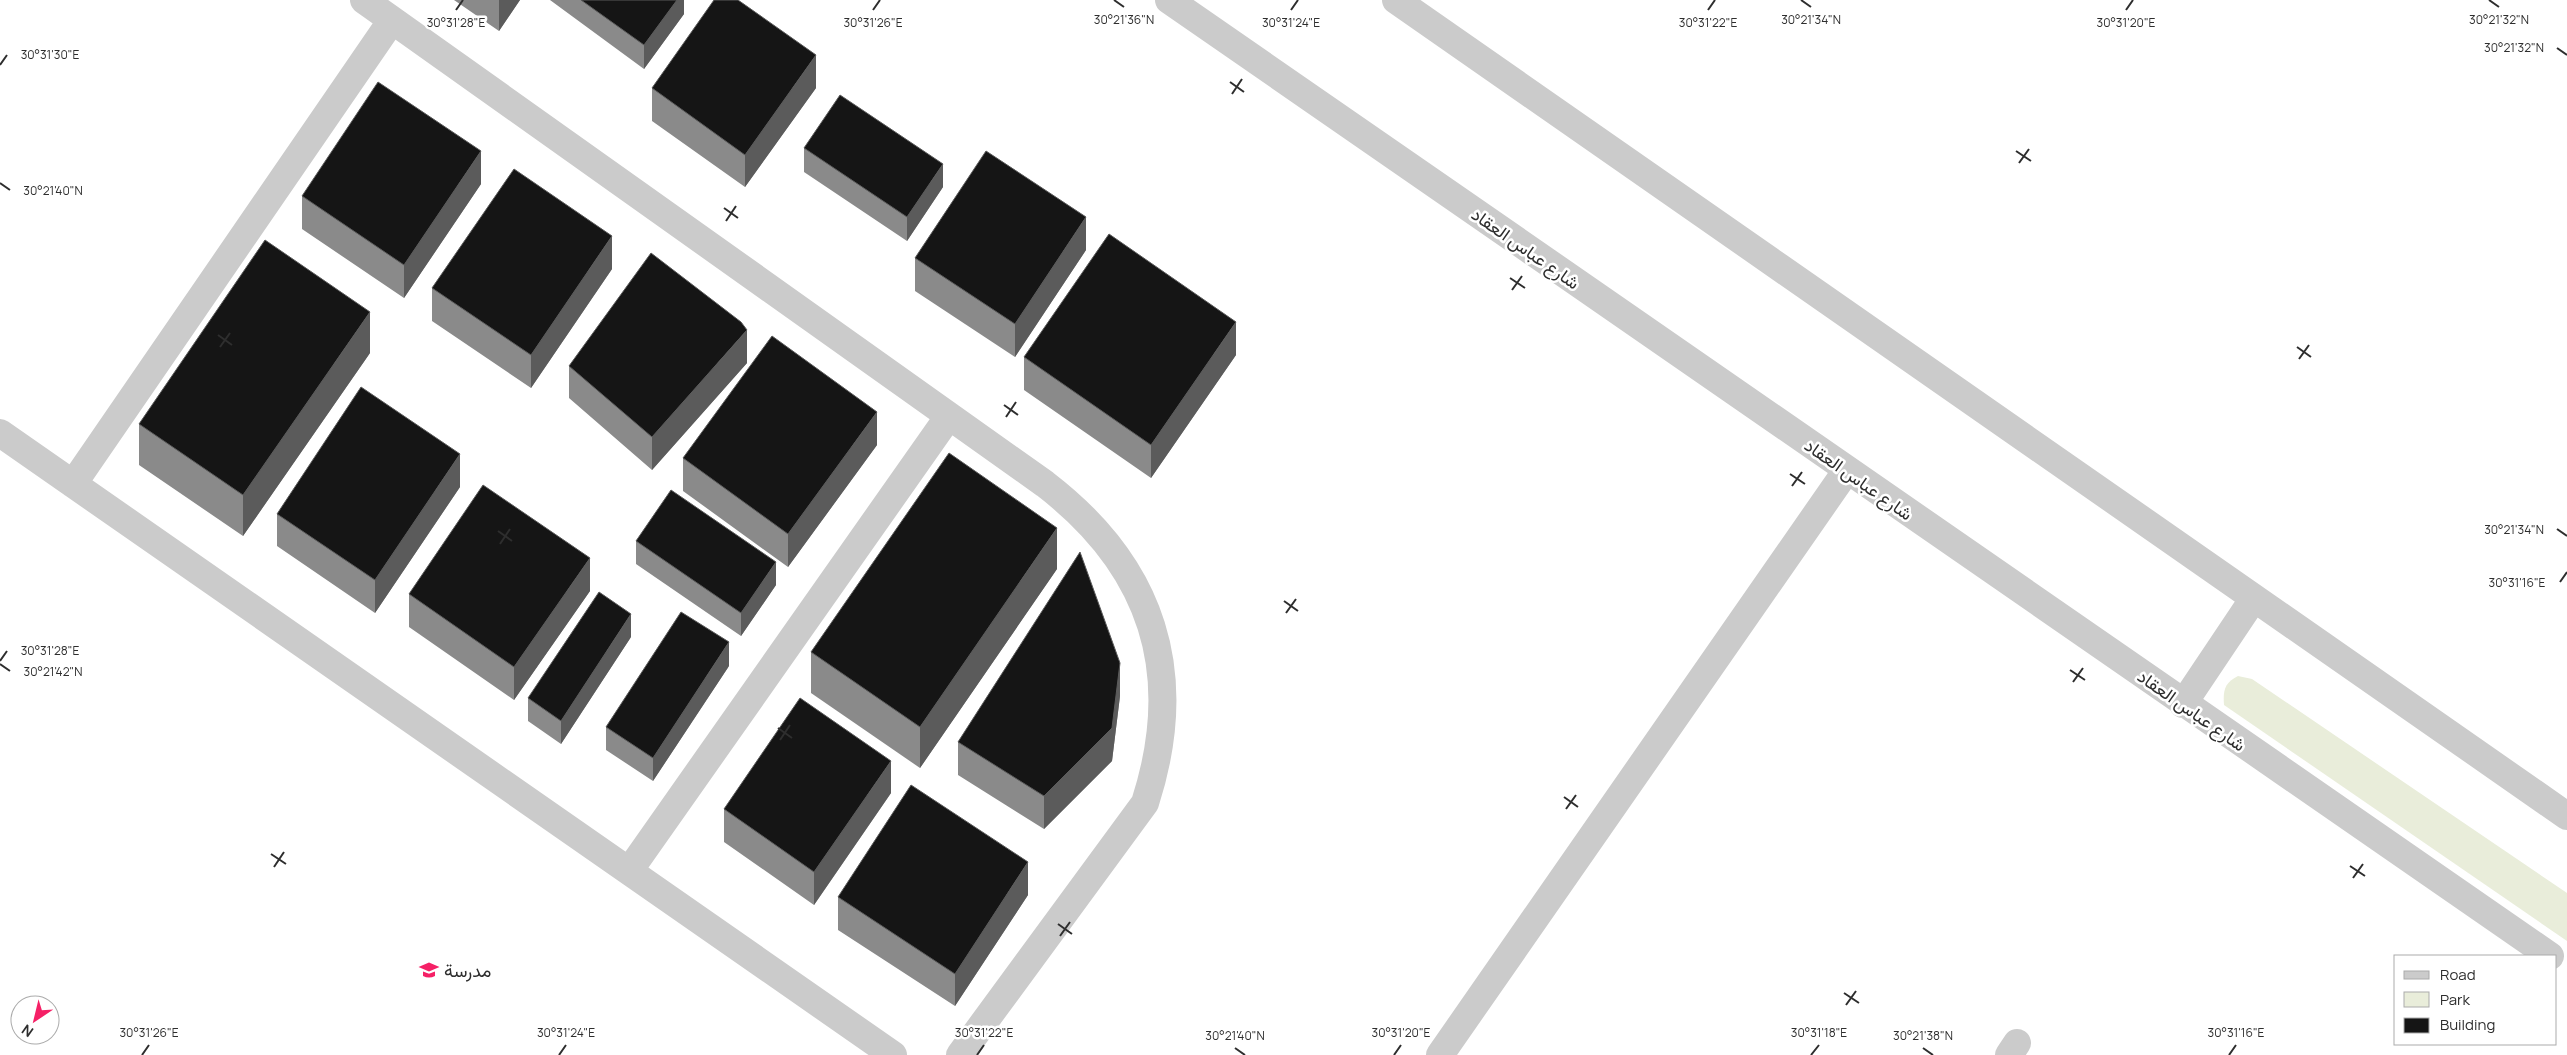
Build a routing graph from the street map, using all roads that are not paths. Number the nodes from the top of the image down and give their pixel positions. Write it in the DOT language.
graph roads {
  1 [pos="364,0"];
  2 [pos="1169,0"];
  3 [pos="1396,0"];
  4 [pos="392,20"];
  5 [pos="949,416"];
  6 [pos="0,434"];
  7 [pos="1847,470"];
  8 [pos="73,484"];
  9 [pos="2254,598"];
  10 [pos="2183,704"];
  11 [pos="2567,816"];
  12 [pos="629,871"];
  13 [pos="2549,955"];
  14 [pos="893,1055"];
  15 [pos="960,1055"];
  16 [pos="1440,1055"];
  1 -- 4 [label="street"];
  2 -- 7 [label="street, شارع عباس العقاد"];
  3 -- 9 [label="street"];
  4 -- 5 [label="street"];
  4 -- 8 [label="street"];
  5 -- 12 [label="street"];
  5 -- 15 [label="street"];
  6 -- 8 [label="street"];
  7 -- 10 [label="street, شارع عباس العقاد"];
  7 -- 16 [label="street"];
  8 -- 12 [label="street"];
  9 -- 10 [label="street"];
  9 -- 11 [label="street"];
  10 -- 13 [label="street, شارع عباس العقاد"];
  12 -- 14 [label="street"];
}
